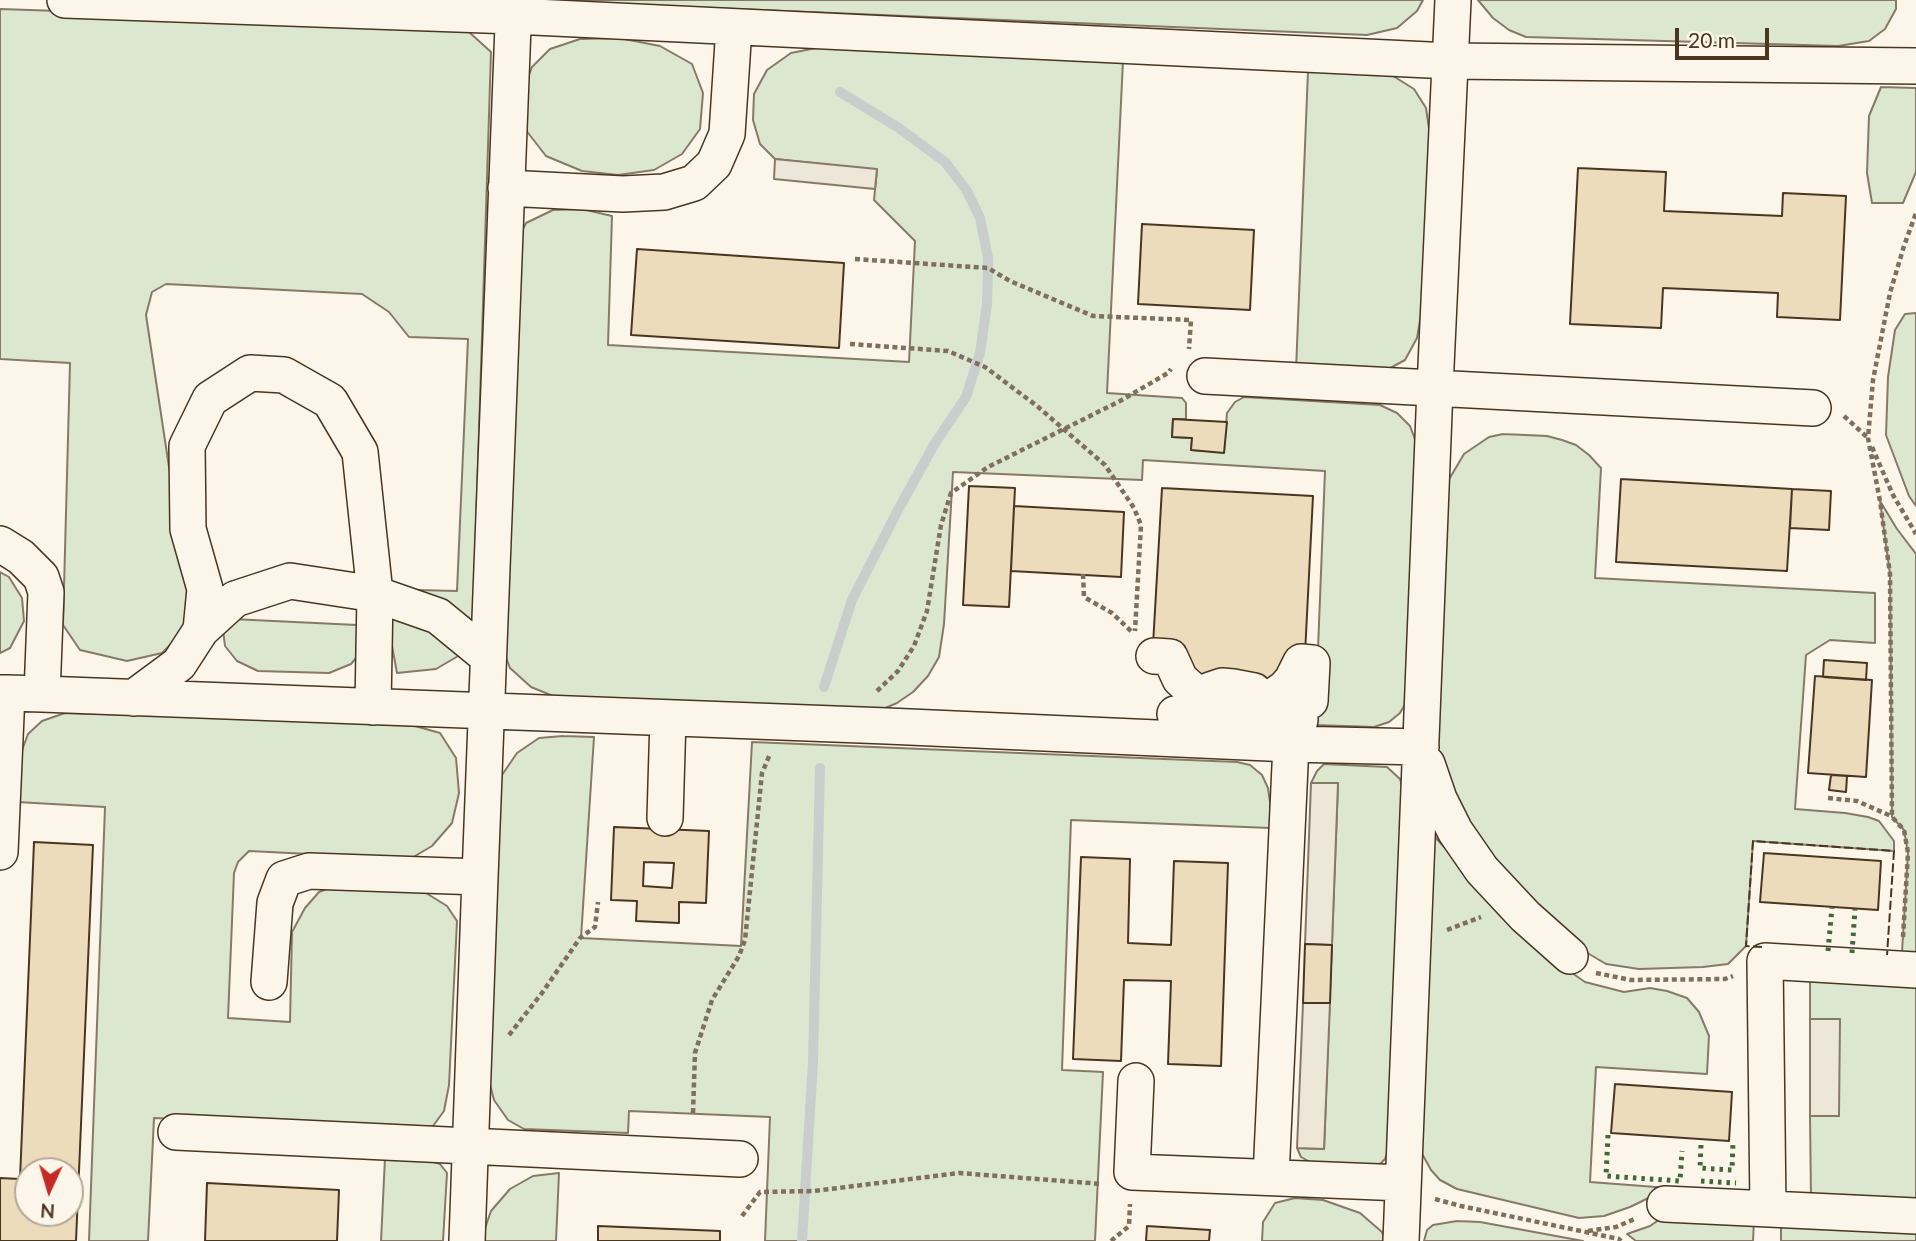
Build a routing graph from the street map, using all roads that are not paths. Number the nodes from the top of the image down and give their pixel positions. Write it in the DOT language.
graph roads {
  1 [pos="65,0"];
  2 [pos="1453,0"];
  3 [pos="145,1"];
  4 [pos="212,3"];
  5 [pos="513,8"];
  6 [pos="734,27"];
  7 [pos="1450,61"];
  8 [pos="1916,66"];
  9 [pos="506,188"];
  10 [pos="1187,366"];
  11 [pos="1435,388"];
  12 [pos="1813,408"];
  13 [pos="0,544"];
  14 [pos="375,594"];
  15 [pos="201,630"];
  16 [pos="1154,656"];
  17 [pos="488,657"];
  18 [pos="3,693"];
  19 [pos="42,694"];
  20 [pos="133,698"];
  21 [pos="1310,701"];
  22 [pos="373,708"];
  23 [pos="486,712"];
  24 [pos="668,718"];
  25 [pos="1276,721"];
  26 [pos="1421,747"];
  27 [pos="665,818"];
  28 [pos="0,852"];
  29 [pos="480,877"];
  30 [pos="1570,957"];
  31 [pos="1908,970"];
  32 [pos="270,982"];
  33 [pos="1136,1081"];
  34 [pos="176,1132"];
  35 [pos="470,1147"];
  36 [pos="740,1158"];
  37 [pos="1271,1177"];
  38 [pos="1403,1183"];
  39 [pos="1665,1204"];
  40 [pos="1768,1209"];
  41 [pos="1916,1216"];
  42 [pos="467,1241"];
  43 [pos="1401,1241"];
  1 -- 3 [label="lane"];
  2 -- 7 [label="lane"];
  3 -- 4 [label="lane"];
  4 -- 5 [label="lane"];
  5 -- 6 [label="lane"];
  5 -- 9 [label="lane"];
  6 -- 7 [label="lane"];
  6 -- 9 [label="lane"];
  7 -- 8 [label="lane"];
  7 -- 11 [label="lane"];
  9 -- 17 [label="lane"];
  10 -- 11 [label="lane"];
  11 -- 12 [label="lane"];
  11 -- 26 [label="lane"];
  13 -- 19 [label="lane"];
  14 -- 15 [label="lane"];
  14 -- 15 [label="lane"];
  14 -- 17 [label="lane"];
  14 -- 22 [label="lane"];
  15 -- 20 [label="lane"];
  16 -- 25 [label="lane"];
  17 -- 23 [label="lane"];
  18 -- 19 [label="lane"];
  18 -- 28 [label="lane"];
  19 -- 20 [label="lane"];
  20 -- 22 [label="lane"];
  21 -- 25 [label="lane"];
  22 -- 23 [label="lane"];
  23 -- 24 [label="lane"];
  23 -- 29 [label="lane"];
  24 -- 25 [label="lane"];
  24 -- 27 [label="lane"];
  25 -- 26 [label="lane"];
  25 -- 37 [label="lane"];
  26 -- 30 [label="lane"];
  26 -- 38 [label="lane"];
  29 -- 32 [label="lane"];
  29 -- 35 [label="lane"];
  31 -- 40 [label="lane"];
  33 -- 37 [label="lane"];
  34 -- 35 [label="lane"];
  35 -- 36 [label="lane"];
  35 -- 42 [label="lane"];
  37 -- 38 [label="lane"];
  38 -- 43 [label="lane"];
  39 -- 40 [label="lane"];
  40 -- 41 [label="lane"];
}
